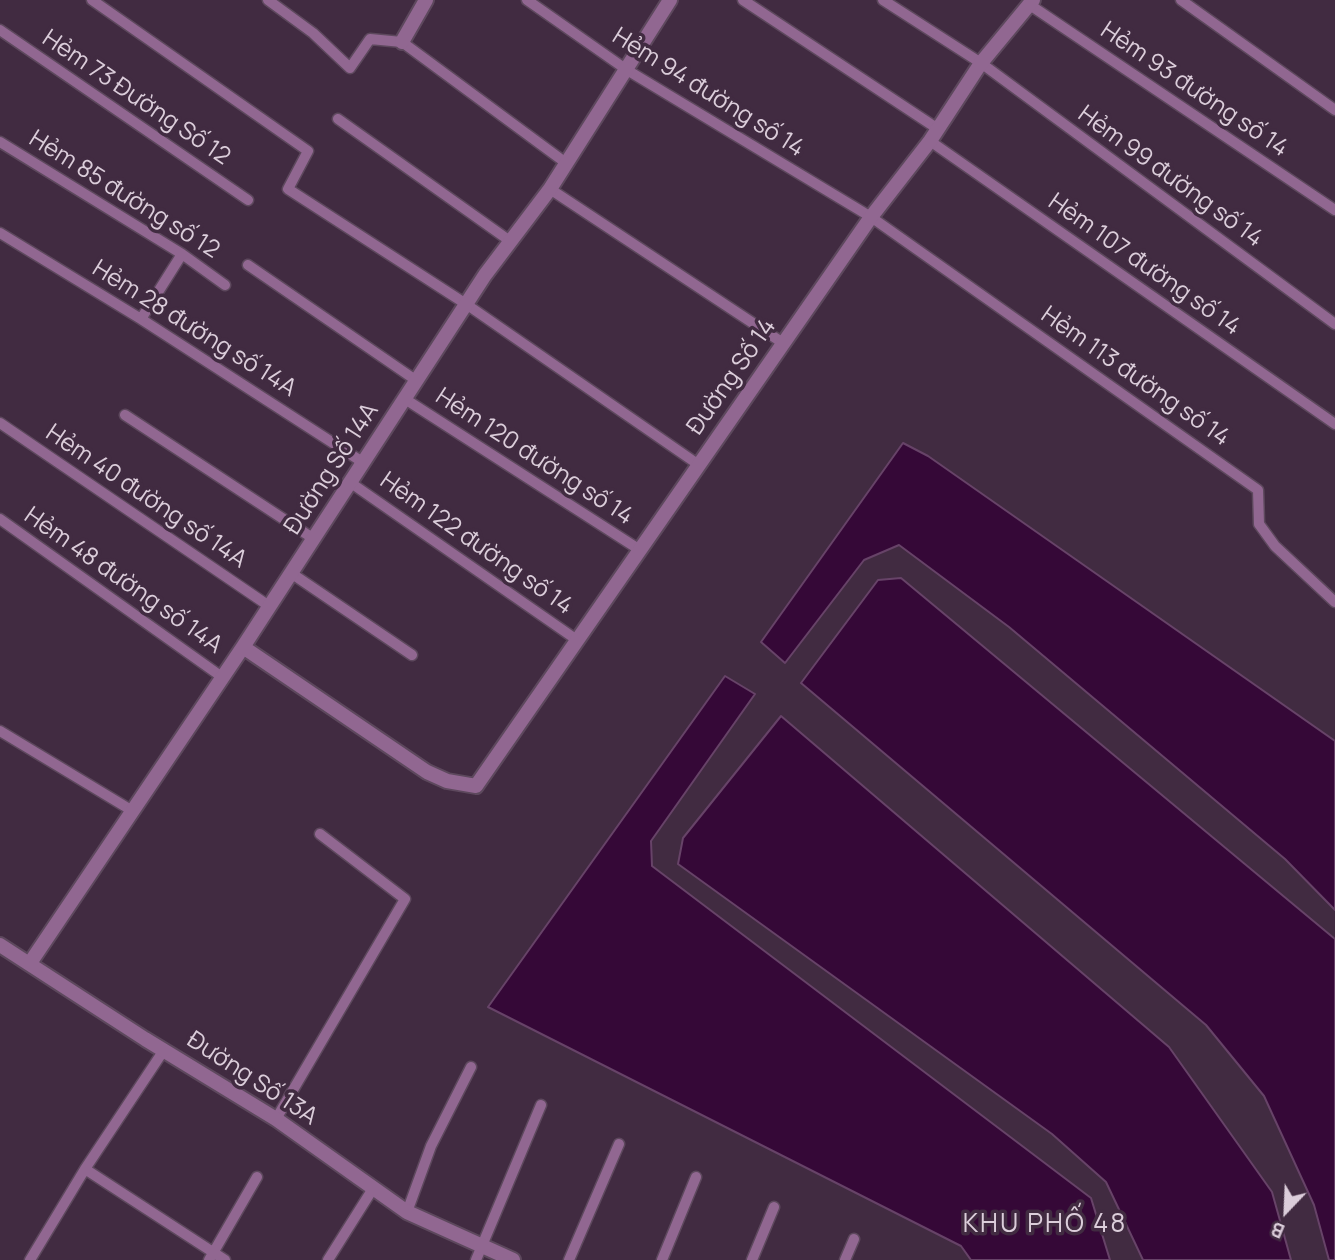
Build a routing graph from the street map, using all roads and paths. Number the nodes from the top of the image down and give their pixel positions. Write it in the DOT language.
graph roads {
  1 [pos="92,0"];
  2 [pos="268,0"];
  3 [pos="426,0"];
  4 [pos="527,0"];
  5 [pos="670,0"];
  6 [pos="743,0"];
  7 [pos="883,0"];
  8 [pos="1181,0"];
  9 [pos="1031,2"];
  10 [pos="0,30"];
  11 [pos="402,42"];
  12 [pos="981,63"];
  13 [pos="627,70"];
  14 [pos="1335,110"];
  15 [pos="338,119"];
  16 [pos="934,135"];
  17 [pos="0,142"];
  18 [pos="566,163"];
  19 [pos="550,189"];
  20 [pos="248,200"];
  21 [pos="1335,210"];
  22 [pos="871,217"];
  23 [pos="0,233"];
  24 [pos="510,241"];
  25 [pos="182,254"];
  26 [pos="248,265"];
  27 [pos="225,285"];
  28 [pos="466,304"];
  29 [pos="141,319"];
  30 [pos="1335,324"];
  31 [pos="783,343"];
  32 [pos="416,381"];
  33 [pos="405,399"];
  34 [pos="125,415"];
  35 [pos="0,424"];
  36 [pos="1335,424"];
  37 [pos="364,463"];
  38 [pos="699,465"];
  39 [pos="351,483"];
  40 [pos="0,519"];
  41 [pos="314,539"];
  42 [pos="640,550"];
  43 [pos="291,573"];
  44 [pos="1335,602"];
  45 [pos="269,606"];
  46 [pos="577,640"];
  47 [pos="243,647"];
  48 [pos="412,655"];
  49 [pos="222,677"];
  50 [pos="0,731"];
  51 [pos="131,810"];
  52 [pos="320,834"];
  53 [pos="0,945"];
  54 [pos="30,963"];
  55 [pos="164,1050"];
  56 [pos="471,1067"];
  57 [pos="541,1105"];
  58 [pos="276,1118"];
  59 [pos="619,1144"];
  60 [pos="85,1169"];
  61 [pos="257,1177"];
  62 [pos="696,1177"];
  63 [pos="374,1187"];
  64 [pos="774,1207"];
  65 [pos="407,1212"];
  66 [pos="854,1239"];
  67 [pos="482,1245"];
  68 [pos="211,1257"];
  69 [pos="30,1260"];
  70 [pos="225,1260"];
  71 [pos="328,1260"];
  72 [pos="475,1260"];
  73 [pos="513,1260"];
  74 [pos="569,1260"];
  75 [pos="662,1260"];
  76 [pos="752,1260"];
  77 [pos="845,1260"];
  1 -- 28 [label="lane"];
  2 -- 11 [label="lane"];
  3 -- 11 [label="street"];
  4 -- 13 [label="lane, Hẻm 94 đường số 14"];
  5 -- 13 [label="street, Đường Số 14A"];
  6 -- 16 [label="lane, Hẻm 107 đường số 14"];
  7 -- 12 [label="lane, Hẻm 99 đường số 14"];
  8 -- 14 [label="lane"];
  9 -- 12 [label="street, Đường Số 14"];
  9 -- 21 [label="lane, Hẻm 93 đường số 14"];
  10 -- 20 [label="lane, Hẻm 73 Đường Số 12"];
  11 -- 18 [label="lane"];
  12 -- 16 [label="street, Đường Số 14"];
  12 -- 30 [label="lane, Hẻm 99 đường số 14"];
  13 -- 18 [label="street, Đường Số 14A"];
  13 -- 22 [label="lane, Hẻm 94 đường số 14"];
  15 -- 24 [label="lane"];
  16 -- 22 [label="street, Đường Số 14"];
  16 -- 36 [label="lane, Hẻm 107 đường số 14"];
  17 -- 25 [label="lane, Hẻm 85 đường số 12"];
  18 -- 19 [label="street, Đường Số 14A"];
  19 -- 24 [label="street, Đường Số 14A"];
  19 -- 31 [label="lane"];
  22 -- 31 [label="street, Đường Số 14"];
  22 -- 44 [label="lane, Hẻm 113 đường số 14"];
  23 -- 29 [label="lane, Hẻm 28 đường số 14A"];
  24 -- 28 [label="street, Đường Số 14A"];
  25 -- 27 [label="lane, Hẻm 85 đường số 12"];
  25 -- 29 [label="lane"];
  26 -- 32 [label="lane"];
  28 -- 32 [label="street, Đường Số 14A"];
  28 -- 38 [label="lane"];
  29 -- 37 [label="lane, Hẻm 28 đường số 14A"];
  31 -- 38 [label="street, Đường Số 14"];
  32 -- 33 [label="street, Đường Số 14A"];
  33 -- 37 [label="street, Đường Số 14A"];
  33 -- 42 [label="lane, Hẻm 120 đường số 14"];
  34 -- 41 [label="lane"];
  35 -- 45 [label="lane, Hẻm 40 đường số 14A"];
  37 -- 39 [label="street, Đường Số 14A"];
  38 -- 42 [label="street, Đường Số 14"];
  39 -- 41 [label="street, Đường Số 14A"];
  39 -- 46 [label="lane, Hẻm 122 đường số 14"];
  40 -- 49 [label="lane, Hẻm 48 đường số 14A"];
  41 -- 43 [label="street, Đường Số 14A"];
  42 -- 46 [label="street, Đường Số 14"];
  43 -- 45 [label="street, Đường Số 14A"];
  43 -- 48 [label="lane"];
  45 -- 47 [label="street, Đường Số 14A"];
  46 -- 47 [label="street, Đường Số 14"];
  47 -- 49 [label="street, Đường Số 14A"];
  49 -- 51 [label="street, Đường Số 14A"];
  50 -- 51 [label="lane"];
  51 -- 54 [label="street, Đường Số 14A"];
  52 -- 58 [label="lane"];
  53 -- 54 [label="street, Đường Số 13A"];
  54 -- 55 [label="street, Đường Số 13A"];
  55 -- 58 [label="street, Đường Số 13A"];
  55 -- 60 [label="lane"];
  56 -- 65 [label="lane"];
  57 -- 67 [label="lane"];
  58 -- 63 [label="street, Đường Số 13A"];
  59 -- 74 [label="lane"];
  60 -- 68 [label="lane"];
  60 -- 69 [label="lane"];
  61 -- 68 [label="lane"];
  62 -- 75 [label="lane"];
  63 -- 65 [label="street, Đường Số 13A"];
  63 -- 71 [label="lane"];
  64 -- 76 [label="lane"];
  65 -- 67 [label="street, Đường Số 13A"];
  66 -- 77 [label="lane"];
  67 -- 72 [label="lane"];
  67 -- 73 [label="street, Đường Số 13A"];
  68 -- 70 [label="lane"];
}
